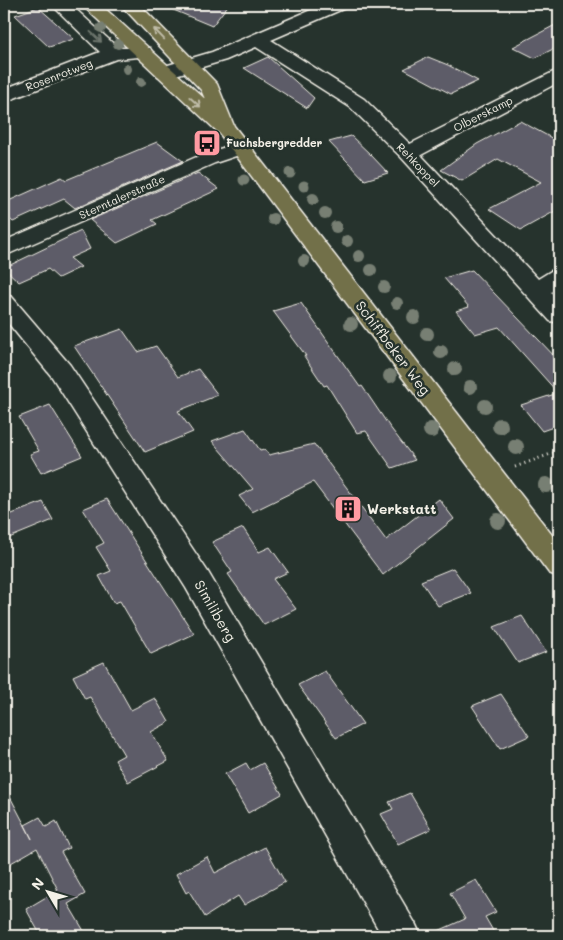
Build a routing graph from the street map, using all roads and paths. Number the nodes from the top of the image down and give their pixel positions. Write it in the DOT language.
graph roads {
  1 [pos="60,4"];
  2 [pos="90,4"];
  3 [pos="129,4"];
  4 [pos="338,4"];
  5 [pos="258,40"];
  6 [pos="143,52"];
  7 [pos="113,54"];
  8 [pos="189,65"];
  9 [pos="165,72"];
  10 [pos="559,75"];
  11 [pos="4,96"];
  12 [pos="234,139"];
  13 [pos="408,153"];
  14 [pos="4,249"];
  15 [pos="559,276"];
  16 [pos="536,290"];
  17 [pos="4,302"];
  18 [pos="559,315"];
  19 [pos="559,451"];
  20 [pos="491,475"];
  21 [pos="559,565"];
  22 [pos="402,936"];
  1 -- 7 [label="street, one-way"];
  2 -- 6 [label="main road, Schiffbeker Weg"];
  8 -- 3 [label="main road, Schiffbeker Weg, one-way"];
  4 -- 5 [label="street"];
  5 -- 8 [label="street"];
  5 -- 13 [label="street, Rehkoppel"];
  6 -- 7 [label="street"];
  6 -- 9 [label="main road, Schiffbeker Weg"];
  7 -- 11 [label="street, Rosenrotweg"];
  8 -- 9 [label="street"];
  8 -- 12 [label="main road, Schiffbeker Weg"];
  9 -- 12 [label="main road, Schiffbeker Weg, one-way"];
  10 -- 13 [label="street, Olberskamp"];
  12 -- 14 [label="street, Sterntalerstraße"];
  12 -- 20 [label="main road, Schiffbeker Weg"];
  13 -- 16 [label="street, Rehkoppel"];
  15 -- 16 [label="street"];
  16 -- 18 [label="street, Rehkoppel"];
  17 -- 22 [label="street, Similiberg"];
  19 -- 20 [label="path"];
  20 -- 21 [label="main road, Schiffbeker Weg"];
}
